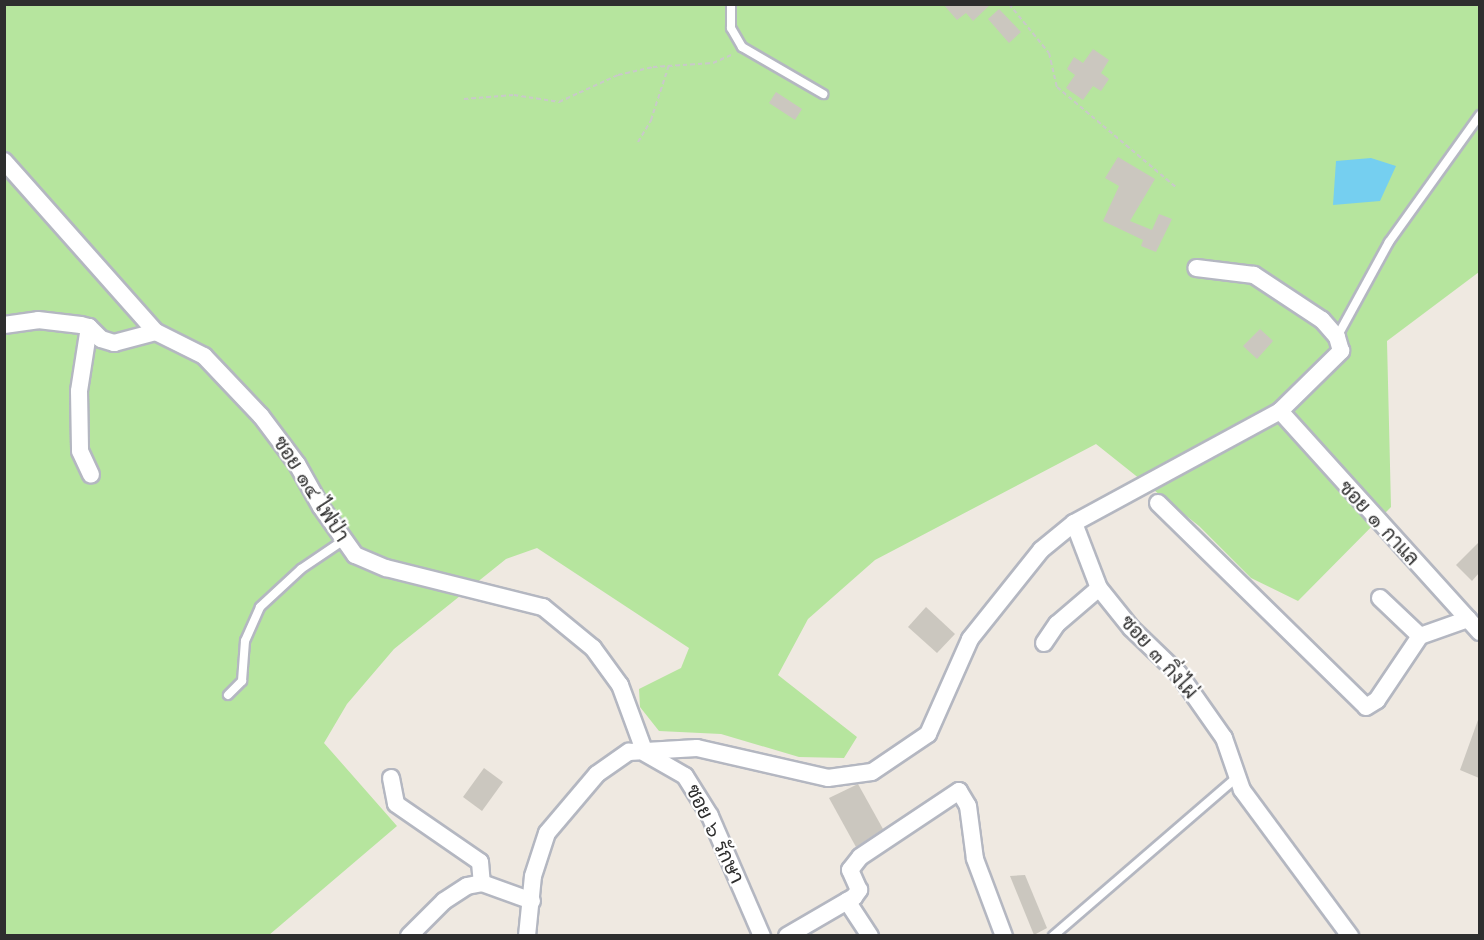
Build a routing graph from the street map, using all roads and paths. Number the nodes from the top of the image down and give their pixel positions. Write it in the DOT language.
graph roads {
  1 [pos="732,4"];
  2 [pos="1009,4"];
  3 [pos="742,47"];
  4 [pos="669,65"];
  5 [pos="823,94"];
  6 [pos="464,99"];
  7 [pos="1479,115"];
  8 [pos="638,142"];
  9 [pos="4,160"];
  10 [pos="1177,188"];
  11 [pos="1196,268"];
  12 [pos="4,325"];
  13 [pos="89,327"];
  14 [pos="156,332"];
  15 [pos="1337,337"];
  16 [pos="1280,411"];
  17 [pos="91,475"];
  18 [pos="1158,503"];
  19 [pos="1074,523"];
  20 [pos="344,540"];
  21 [pos="1100,588"];
  22 [pos="1380,598"];
  23 [pos="1468,619"];
  24 [pos="1479,632"];
  25 [pos="1420,636"];
  26 [pos="1044,643"];
  27 [pos="228,695"];
  28 [pos="645,753"];
  29 [pos="1238,777"];
  30 [pos="391,778"];
  31 [pos="482,883"];
  32 [pos="532,901"];
  33 [pos="847,901"];
  34 [pos="409,936"];
  35 [pos="527,936"];
  36 [pos="762,936"];
  37 [pos="787,936"];
  38 [pos="870,936"];
  39 [pos="1004,936"];
  40 [pos="1053,936"];
  41 [pos="1350,936"];
  1 -- 3 [label="lane"];
  2 -- 10 [label="path"];
  3 -- 4 [label="path"];
  3 -- 5 [label="lane"];
  4 -- 6 [label="path"];
  4 -- 8 [label="path"];
  7 -- 15 [label="lane"];
  9 -- 14 [label="street, ซอย ๑๔ ไฟป่า"];
  11 -- 15 [label="street"];
  12 -- 13 [label="street"];
  13 -- 14 [label="street"];
  13 -- 17 [label="street"];
  14 -- 20 [label="street, ซอย ๑๔ ไฟป่า"];
  15 -- 16 [label="street"];
  16 -- 19 [label="street"];
  16 -- 23 [label="street, ซอย ๑ กาแล"];
  18 -- 25 [label="street"];
  19 -- 21 [label="street, ซอย ๓ กิ่งไผ่"];
  19 -- 28 [label="street"];
  20 -- 27 [label="lane"];
  20 -- 28 [label="street, ซอย ๑๔ ไฟป่า"];
  21 -- 26 [label="street"];
  21 -- 29 [label="street, ซอย ๓ กิ่งไผ่"];
  22 -- 25 [label="street"];
  23 -- 24 [label="street, ซอย ๑ กาแล"];
  23 -- 25 [label="street"];
  28 -- 32 [label="street"];
  28 -- 36 [label="street, ซอย ๖ รักษา"];
  29 -- 40 [label="lane"];
  29 -- 41 [label="street, ซอย ๓ กิ่งไผ่"];
  30 -- 31 [label="street"];
  31 -- 32 [label="street"];
  31 -- 34 [label="street"];
  32 -- 35 [label="street"];
  33 -- 37 [label="street"];
  33 -- 38 [label="street"];
  33 -- 39 [label="street"];
}
